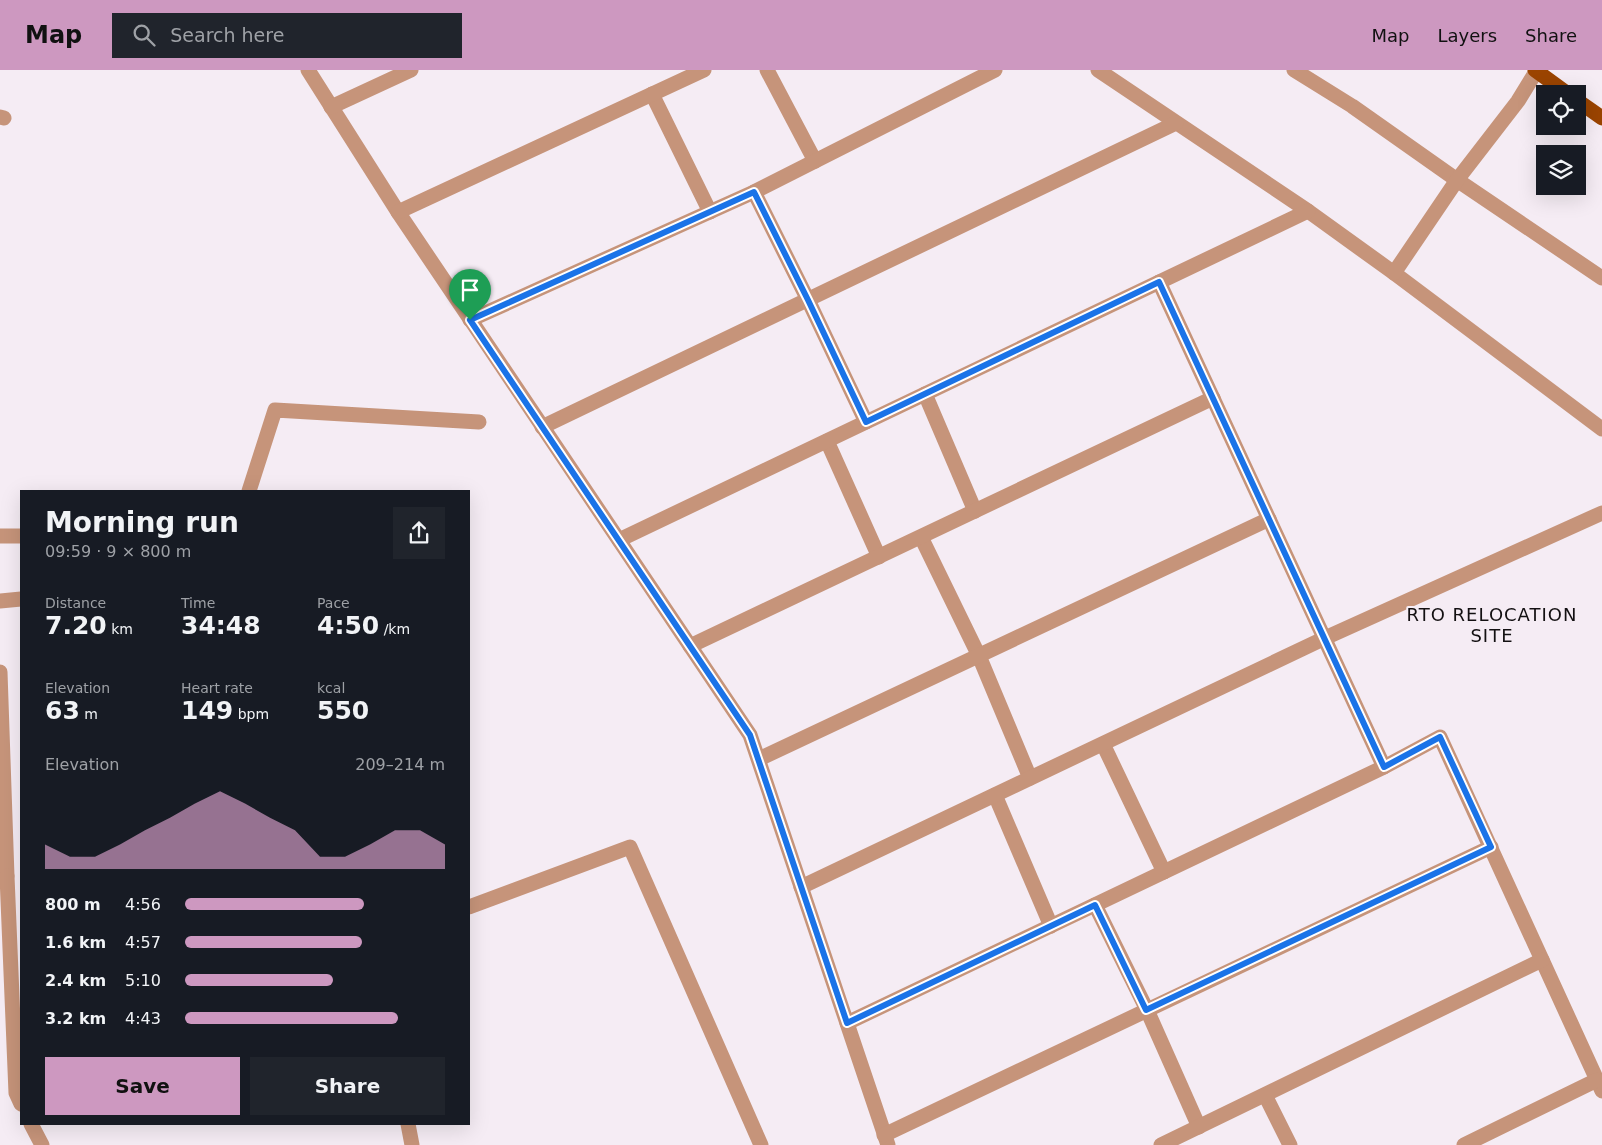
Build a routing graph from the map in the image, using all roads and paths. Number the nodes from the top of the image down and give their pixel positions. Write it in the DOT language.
graph roads {
  1 [pos="308,70"];
  2 [pos="411,70"];
  3 [pos="767,70"];
  4 [pos="995,70"];
  5 [pos="1098,70"];
  6 [pos="1294,70"];
  7 [pos="1536,70"];
  8 [pos="697,71"];
  9 [pos="1556,85"];
  10 [pos="652,94"];
  11 [pos="331,107"];
  12 [pos="1586,107"];
  13 [pos="1602,118"];
  14 [pos="1176,123"];
  15 [pos="815,162"];
  16 [pos="1457,180"];
  17 [pos="754,192"];
  18 [pos="1308,211"];
  19 [pos="398,212"];
  20 [pos="710,212"];
  21 [pos="1394,272"];
  22 [pos="1602,278"];
  23 [pos="1159,282"];
  24 [pos="808,300"];
  25 [pos="470,320"];
  26 [pos="925,394"];
  27 [pos="1213,398"];
  28 [pos="479,422"];
  29 [pos="866,422"];
  30 [pos="542,427"];
  31 [pos="1602,429"];
  32 [pos="827,441"];
  33 [pos="249,490"];
  34 [pos="975,511"];
  35 [pos="1602,513"];
  36 [pos="1270,519"];
  37 [pos="0,536"];
  38 [pos="20,536"];
  39 [pos="921,536"];
  40 [pos="619,540"];
  41 [pos="879,556"];
  42 [pos="20,600"];
  43 [pos="0,601"];
  44 [pos="1325,638"];
  45 [pos="690,646"];
  46 [pos="980,656"];
  47 [pos="0,672"];
  48 [pos="1102,744"];
  49 [pos="759,759"];
  50 [pos="1384,767"];
  51 [pos="1030,778"];
  52 [pos="995,795"];
  53 [pos="1491,847"];
  54 [pos="1164,872"];
  55 [pos="4,876"];
  56 [pos="801,887"];
  57 [pos="1095,905"];
  58 [pos="470,907"];
  59 [pos="1050,926"];
  60 [pos="1542,960"];
  61 [pos="1146,1010"];
  62 [pos="847,1023"];
  63 [pos="1599,1085"];
  64 [pos="1265,1095"];
  65 [pos="20,1102"];
  66 [pos="32,1125"];
  67 [pos="408,1125"];
  68 [pos="1199,1127"];
  69 [pos="886,1140"];
  70 [pos="1166,1144"];
  71 [pos="42,1145"];
  72 [pos="412,1145"];
  73 [pos="761,1145"];
  74 [pos="1290,1145"];
  75 [pos="1464,1145"];
  1 -- 11 [label="street"];
  2 -- 11 [label="street"];
  3 -- 15 [label="street"];
  4 -- 15 [label="street"];
  5 -- 14 [label="street"];
  6 -- 16 [label="street"];
  7 -- 9 [label="main road"];
  7 -- 16 [label="street"];
  8 -- 10 [label="street"];
  10 -- 19 [label="street"];
  10 -- 20 [label="street"];
  11 -- 19 [label="street"];
  12 -- 13 [label="main road"];
  14 -- 18 [label="street"];
  14 -- 24 [label="street"];
  15 -- 17 [label="street"];
  16 -- 21 [label="street"];
  16 -- 22 [label="street"];
  17 -- 20 [label="street"];
  17 -- 24 [label="street"];
  18 -- 21 [label="street"];
  18 -- 23 [label="street"];
  19 -- 25 [label="street"];
  20 -- 25 [label="street"];
  21 -- 31 [label="street"];
  23 -- 26 [label="street"];
  23 -- 27 [label="street"];
  24 -- 29 [label="street"];
  24 -- 30 [label="street"];
  25 -- 30 [label="street"];
  26 -- 29 [label="street"];
  26 -- 34 [label="street"];
  27 -- 34 [label="street"];
  27 -- 36 [label="street"];
  28 -- 33 [label="street"];
  29 -- 32 [label="street"];
  30 -- 40 [label="street"];
  32 -- 40 [label="street"];
  32 -- 41 [label="street"];
  34 -- 39 [label="street"];
  35 -- 44 [label="street"];
  36 -- 44 [label="street"];
  36 -- 46 [label="street"];
  37 -- 38 [label="street"];
  39 -- 41 [label="street"];
  39 -- 46 [label="street"];
  40 -- 45 [label="street"];
  41 -- 45 [label="street"];
  42 -- 43 [label="street"];
  44 -- 48 [label="street"];
  44 -- 50 [label="street"];
  45 -- 49 [label="street"];
  46 -- 49 [label="street"];
  46 -- 51 [label="street"];
  47 -- 55 [label="street"];
  48 -- 51 [label="street"];
  48 -- 54 [label="street"];
  49 -- 56 [label="street"];
  50 -- 53 [label="street"];
  50 -- 54 [label="street"];
  51 -- 52 [label="street"];
  52 -- 56 [label="street"];
  52 -- 59 [label="street"];
  53 -- 60 [label="street"];
  53 -- 61 [label="street"];
  54 -- 57 [label="street"];
  55 -- 65 [label="street"];
  56 -- 62 [label="street"];
  57 -- 59 [label="street"];
  57 -- 61 [label="street"];
  58 -- 73 [label="street"];
  59 -- 62 [label="street"];
  60 -- 63 [label="street"];
  60 -- 64 [label="street"];
  61 -- 68 [label="street"];
  61 -- 69 [label="street"];
  62 -- 69 [label="street"];
  63 -- 75 [label="street"];
  64 -- 68 [label="street"];
  64 -- 74 [label="street"];
  66 -- 71 [label="street"];
  67 -- 72 [label="street"];
  68 -- 70 [label="street"];
}
